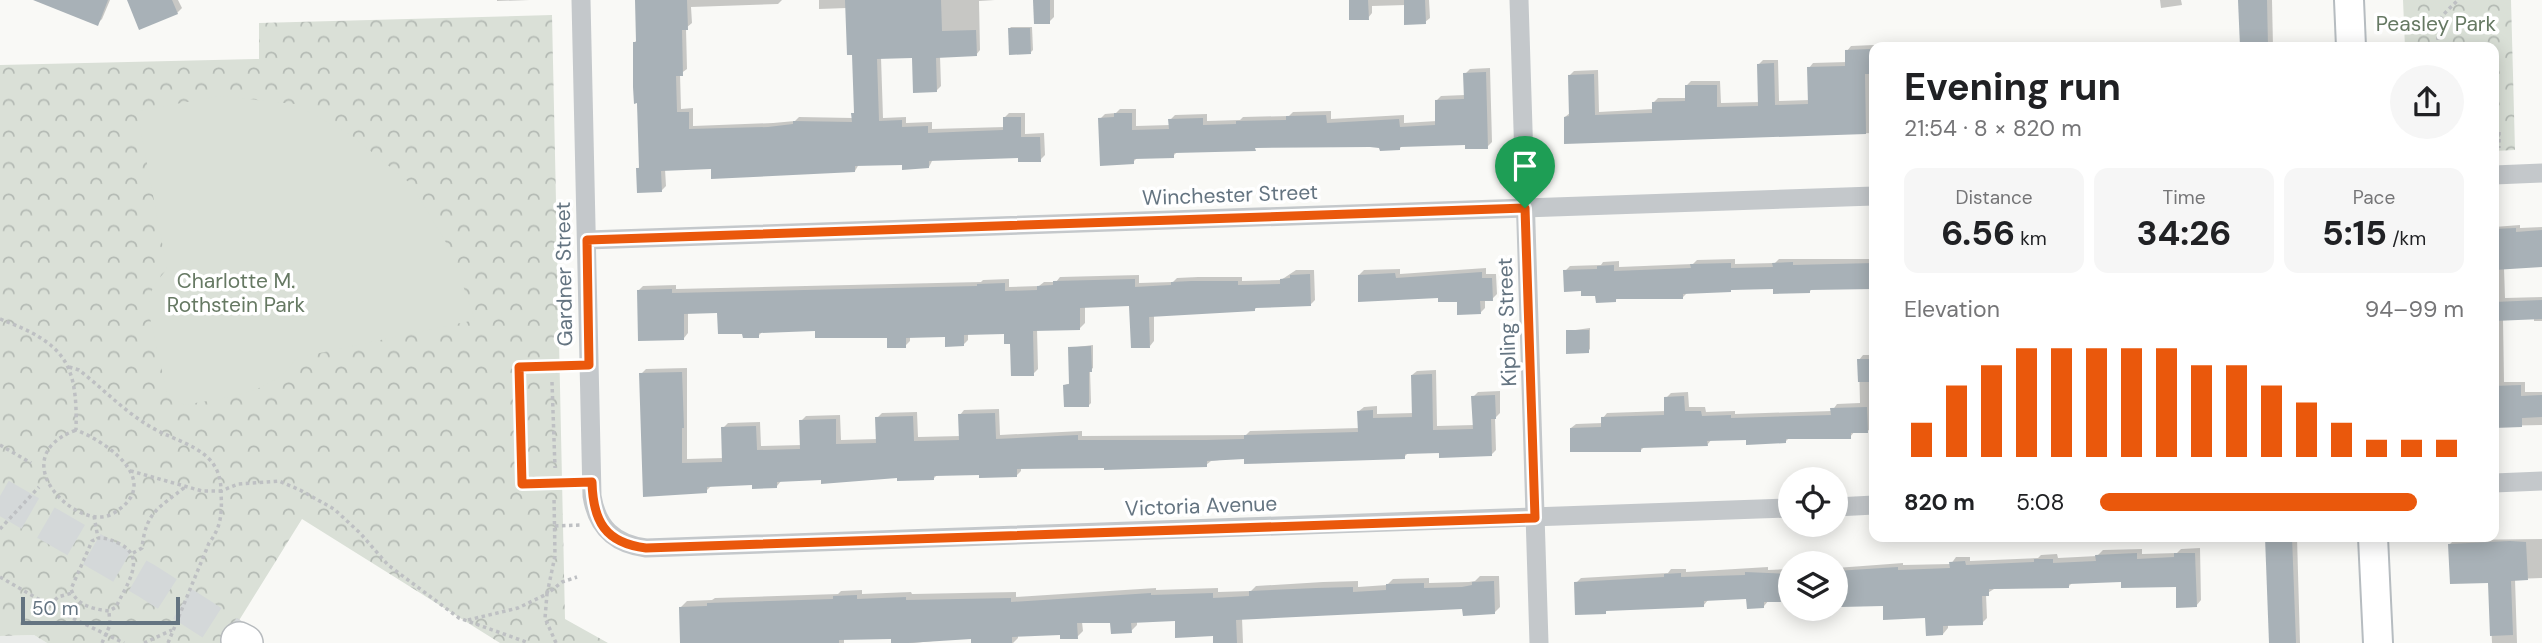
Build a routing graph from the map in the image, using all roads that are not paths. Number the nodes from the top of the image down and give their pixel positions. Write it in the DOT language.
graph roads {
  1 [pos="582,0"];
  2 [pos="1519,0"];
  3 [pos="2349,0"];
  4 [pos="2351,42"];
  5 [pos="2542,173"];
  6 [pos="2499,175"];
  7 [pos="1869,196"];
  8 [pos="1525,208"];
  9 [pos="587,240"];
  10 [pos="589,365"];
  11 [pos="2542,481"];
  12 [pos="592,482"];
  13 [pos="2499,483"];
  14 [pos="1869,505"];
  15 [pos="1848,506"];
  16 [pos="1778,508"];
  17 [pos="1535,518"];
  18 [pos="615,539"];
  19 [pos="2372,542"];
  20 [pos="1539,643"];
  21 [pos="2378,643"];
  1 -- 9 [label="street, Gardner Street"];
  2 -- 8 [label="street, Kipling Street"];
  3 -- 4 [label="main road"];
  5 -- 6 [label="street"];
  7 -- 8 [label="street, Winchester Street"];
  8 -- 9 [label="street, Winchester Street"];
  8 -- 17 [label="street, Kipling Street"];
  9 -- 10 [label="street, Gardner Street"];
  10 -- 12 [label="street, Gardner Street"];
  10 -- 12 [label="lane"];
  11 -- 13 [label="street"];
  12 -- 18 [label="street, Gardner Street"];
  14 -- 15 [label="street"];
  16 -- 17 [label="street, Victoria Avenue"];
  17 -- 18 [label="street, Victoria Avenue"];
  17 -- 20 [label="street, Kipling Street"];
  19 -- 21 [label="main road"];
}
